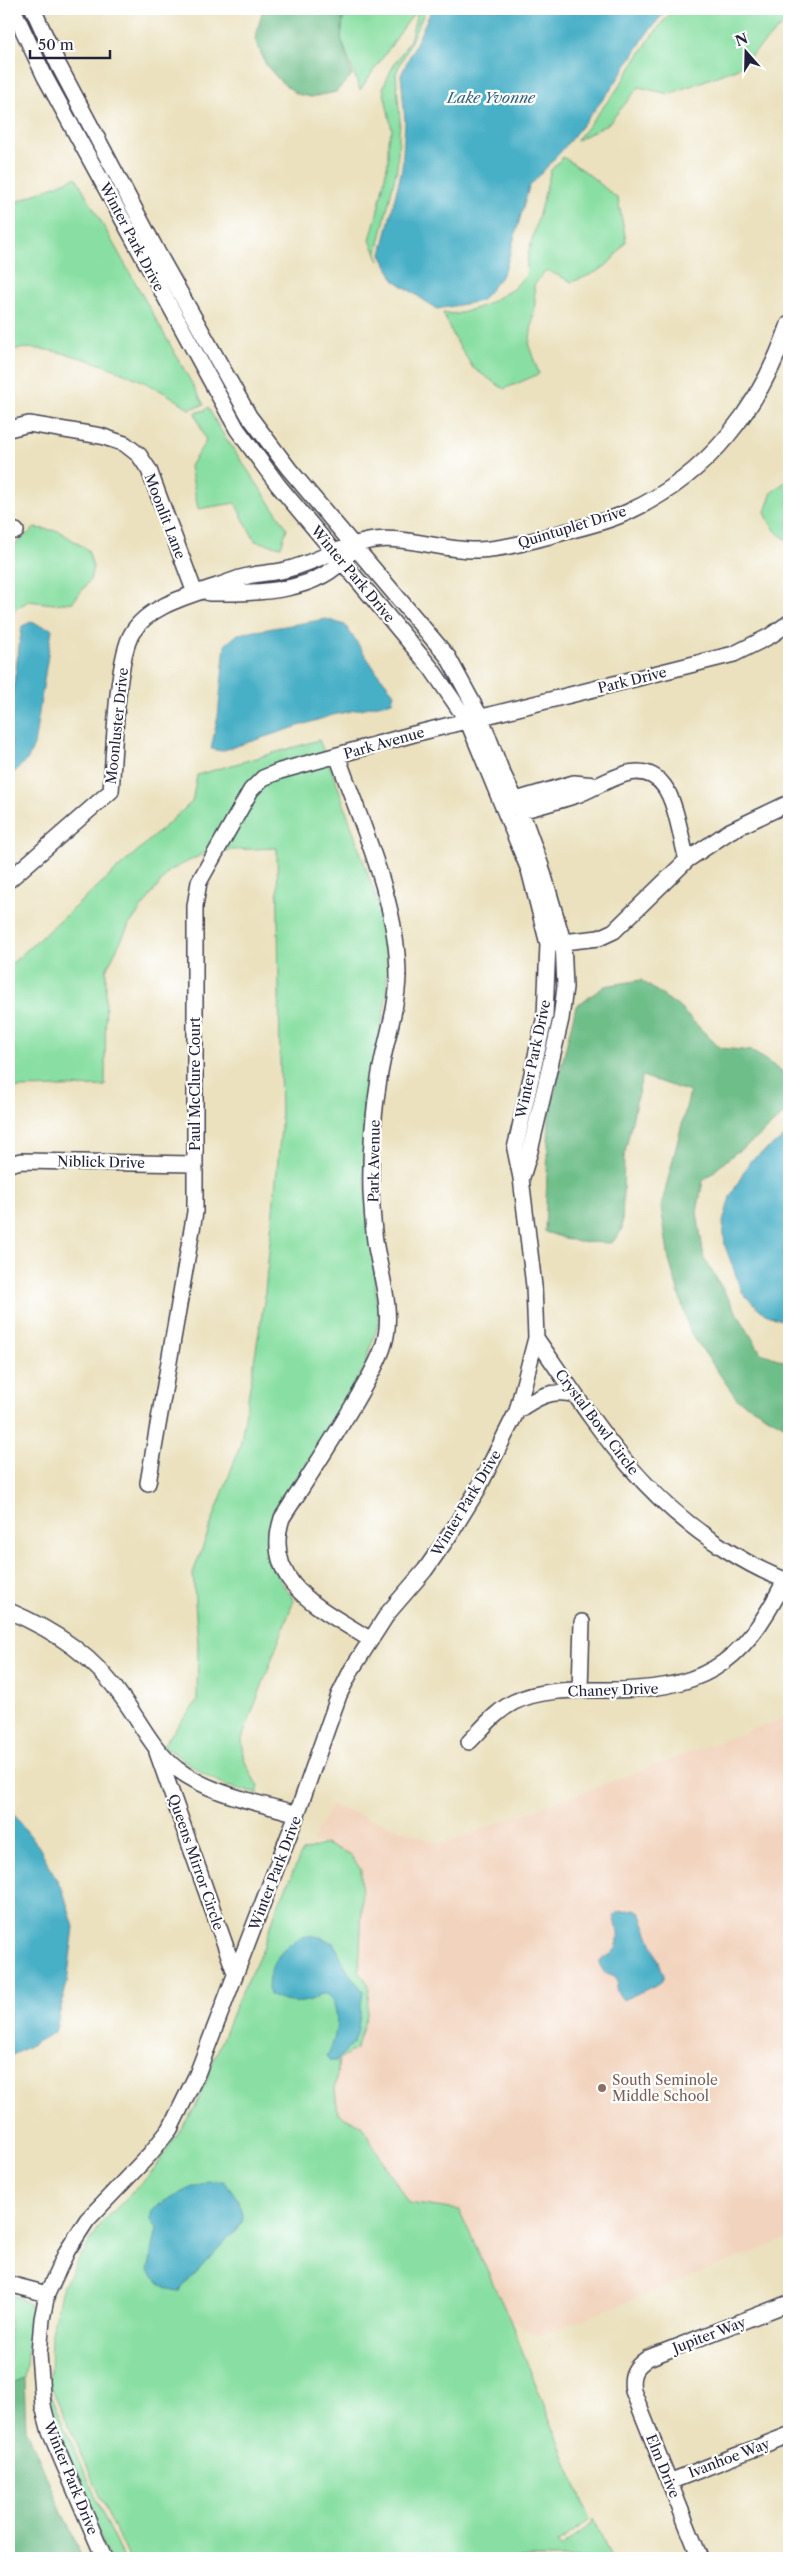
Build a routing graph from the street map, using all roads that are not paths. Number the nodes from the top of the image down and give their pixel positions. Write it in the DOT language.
graph roads {
  1 [pos="13,9"];
  2 [pos="33,9"];
  3 [pos="64,76"];
  4 [pos="48,84"];
  5 [pos="156,264"];
  6 [pos="789,324"];
  7 [pos="9,429"];
  8 [pos="354,547"];
  9 [pos="338,556"];
  10 [pos="286,570"];
  11 [pos="287,588"];
  12 [pos="195,593"];
  13 [pos="789,623"];
  14 [pos="474,720"];
  15 [pos="337,755"];
  16 [pos="789,804"];
  17 [pos="519,806"];
  18 [pos="687,860"];
  19 [pos="9,880"];
  20 [pos="563,941"];
  21 [pos="548,944"];
  22 [pos="9,1164"];
  23 [pos="194,1164"];
  24 [pos="521,1178"];
  25 [pos="536,1338"];
  26 [pos="576,1395"];
  27 [pos="517,1410"];
  28 [pos="148,1483"];
  29 [pos="787,1580"];
  30 [pos="9,1611"];
  31 [pos="582,1622"];
  32 [pos="369,1639"];
  33 [pos="580,1690"];
  34 [pos="469,1742"];
  35 [pos="157,1750"];
  36 [pos="298,1814"];
  37 [pos="235,1973"];
  38 [pos="9,2284"];
  39 [pos="47,2294"];
  40 [pos="789,2304"];
  41 [pos="633,2372"];
  42 [pos="789,2435"];
  43 [pos="669,2482"];
  44 [pos="104,2558"];
  45 [pos="700,2558"];
  1 -- 4 [label="street, Winter Park Drive"];
  2 -- 3 [label="street, Winter Park Drive"];
  3 -- 4 [label="street"];
  3 -- 5 [label="street, Winter Park Drive"];
  4 -- 5 [label="street, Winter Park Drive"];
  5 -- 8 [label="street, Winter Park Drive"];
  5 -- 9 [label="street, Winter Park Drive"];
  6 -- 8 [label="street, Quintuplet Drive"];
  7 -- 12 [label="street, Moonlit Lane"];
  8 -- 9 [label="street"];
  8 -- 14 [label="street, Winter Park Drive"];
  9 -- 10 [label="street, Moonluster Drive"];
  9 -- 11 [label="street, Moonluster Drive"];
  9 -- 14 [label="street, Winter Park Drive"];
  10 -- 11 [label="street"];
  10 -- 12 [label="street, Moonluster Drive"];
  11 -- 12 [label="street, Moonluster Drive"];
  12 -- 19 [label="street, Moonluster Drive"];
  13 -- 14 [label="street, Park Drive"];
  14 -- 15 [label="street, Park Avenue"];
  14 -- 17 [label="street, Winter Park Drive"];
  14 -- 21 [label="street, Winter Park Drive"];
  15 -- 23 [label="street, Paul McClure Court"];
  15 -- 32 [label="street, Park Avenue"];
  16 -- 18 [label="street"];
  17 -- 18 [label="street"];
  17 -- 20 [label="street, Winter Park Drive"];
  18 -- 20 [label="street"];
  20 -- 21 [label="street"];
  20 -- 24 [label="street, Winter Park Drive"];
  21 -- 24 [label="street, Winter Park Drive"];
  22 -- 23 [label="street, Niblick Drive"];
  23 -- 28 [label="street, Paul McClure Court"];
  24 -- 25 [label="street, Winter Park Drive"];
  25 -- 26 [label="street, Crystal Bowl Circle"];
  25 -- 27 [label="street, Winter Park Drive"];
  26 -- 27 [label="street"];
  26 -- 29 [label="street, Crystal Bowl Circle"];
  27 -- 32 [label="street, Winter Park Drive"];
  29 -- 33 [label="street, Chaney Drive"];
  30 -- 35 [label="street, Queens Mirror Circle"];
  31 -- 33 [label="street"];
  32 -- 36 [label="street, Winter Park Drive"];
  33 -- 34 [label="street, Chaney Drive"];
  35 -- 36 [label="street, Queens Mirror Circle"];
  35 -- 37 [label="street, Queens Mirror Circle"];
  36 -- 37 [label="street, Winter Park Drive"];
  37 -- 39 [label="street, Winter Park Drive"];
  38 -- 39 [label="street"];
  39 -- 44 [label="street, Winter Park Drive"];
  40 -- 41 [label="street, Jupiter Way"];
  41 -- 43 [label="street, Elm Drive"];
  42 -- 43 [label="street, Ivanhoe Way"];
  43 -- 45 [label="street, Elm Drive"];
}
